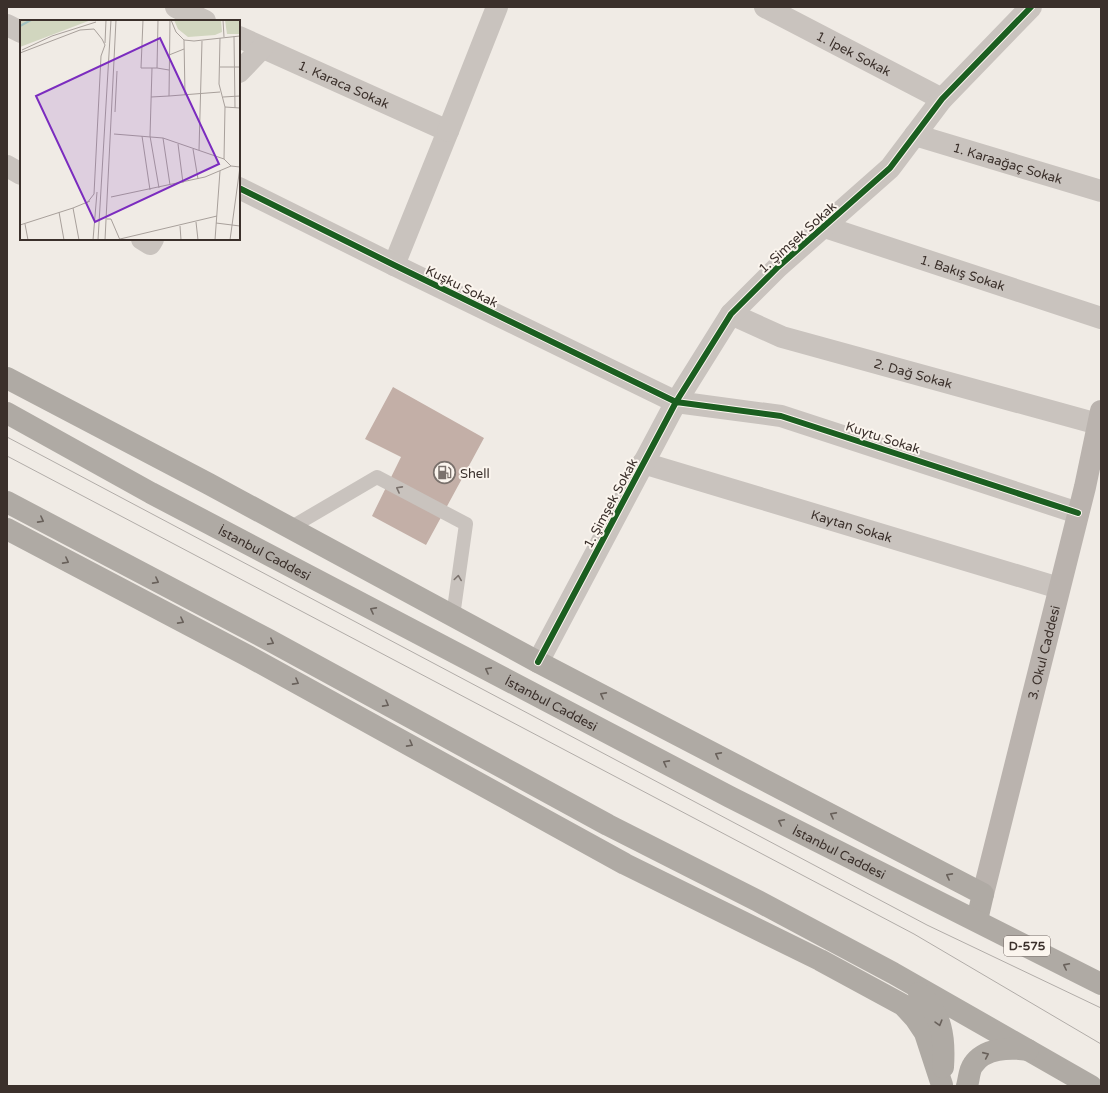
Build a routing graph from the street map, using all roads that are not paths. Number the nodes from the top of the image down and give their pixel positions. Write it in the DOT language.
graph roads {
  1 [pos="176,7"];
  2 [pos="765,7"];
  3 [pos="1031,7"];
  4 [pos="494,8"];
  5 [pos="203,20"];
  6 [pos="7,25"];
  7 [pos="20,32"];
  8 [pos="240,37"];
  9 [pos="262,48"];
  10 [pos="240,71"];
  11 [pos="942,99"];
  12 [pos="448,131"];
  13 [pos="915,135"];
  14 [pos="7,166"];
  15 [pos="20,173"];
  16 [pos="240,188"];
  17 [pos="1101,191"];
  18 [pos="825,227"];
  19 [pos="144,240"];
  20 [pos="152,240"];
  21 [pos="394,265"];
  22 [pos="732,314"];
  23 [pos="1101,318"];
  24 [pos="7,378"];
  25 [pos="676,402"];
  26 [pos="7,413"];
  27 [pos="1100,418"];
  28 [pos="643,463"];
  29 [pos="7,502"];
  30 [pos="1078,513"];
  31 [pos="290,528"];
  32 [pos="7,529"];
  33 [pos="1060,588"];
  34 [pos="453,616"];
  35 [pos="538,662"];
  36 [pos="983,894"];
  37 [pos="977,920"];
  38 [pos="907,982"];
  39 [pos="1101,984"];
  40 [pos="1028,1050"];
  41 [pos="942,1085"];
  42 [pos="967,1086"];
  43 [pos="1092,1086"];
  1 -- 5 [label="street"];
  2 -- 11 [label="street, 1. İpek Sokak"];
  3 -- 11 [label="street, 1. Şimşek Sokak"];
  4 -- 12 [label="street"];
  6 -- 7 [label="street"];
  8 -- 9 [label="street, 1. Karaca Sokak"];
  9 -- 10 [label="street"];
  9 -- 12 [label="street, 1. Karaca Sokak"];
  11 -- 13 [label="street, 1. Şimşek Sokak"];
  12 -- 21 [label="street"];
  13 -- 17 [label="street, 1. Karaağaç Sokak"];
  13 -- 18 [label="street, 1. Şimşek Sokak"];
  14 -- 15 [label="street"];
  16 -- 21 [label="street, Kuşku Sokak"];
  18 -- 22 [label="street, 1. Şimşek Sokak"];
  18 -- 23 [label="street, 1. Bakış Sokak"];
  19 -- 20 [label="street"];
  21 -- 25 [label="street, Kuşku Sokak"];
  22 -- 25 [label="street, 1. Şimşek Sokak"];
  22 -- 27 [label="street, 2. Dağ Sokak"];
  24 -- 31 [label="highway"];
  25 -- 28 [label="street, 1. Şimşek Sokak"];
  25 -- 30 [label="street, Kuytu Sokak"];
  37 -- 26 [label="highway, İstanbul Caddesi / D-575, one-way"];
  27 -- 30 [label="main road, 3. Okul Caddesi"];
  28 -- 33 [label="street, Kaytan Sokak"];
  28 -- 35 [label="street, 1. Şimşek Sokak"];
  29 -- 38 [label="highway, one-way"];
  30 -- 33 [label="main road, 3. Okul Caddesi"];
  31 -- 34 [label="highway"];
  34 -- 31 [label="lane, one-way"];
  32 -- 41 [label="highway, one-way"];
  33 -- 36 [label="main road, 3. Okul Caddesi"];
  34 -- 35 [label="highway"];
  36 -- 35 [label="highway, one-way"];
  36 -- 37 [label="highway"];
  39 -- 37 [label="highway, İstanbul Caddesi / D-575, one-way"];
  38 -- 40 [label="highway"];
  38 -- 41 [label="highway, one-way"];
  42 -- 40 [label="highway, one-way"];
  40 -- 43 [label="highway"];
}
